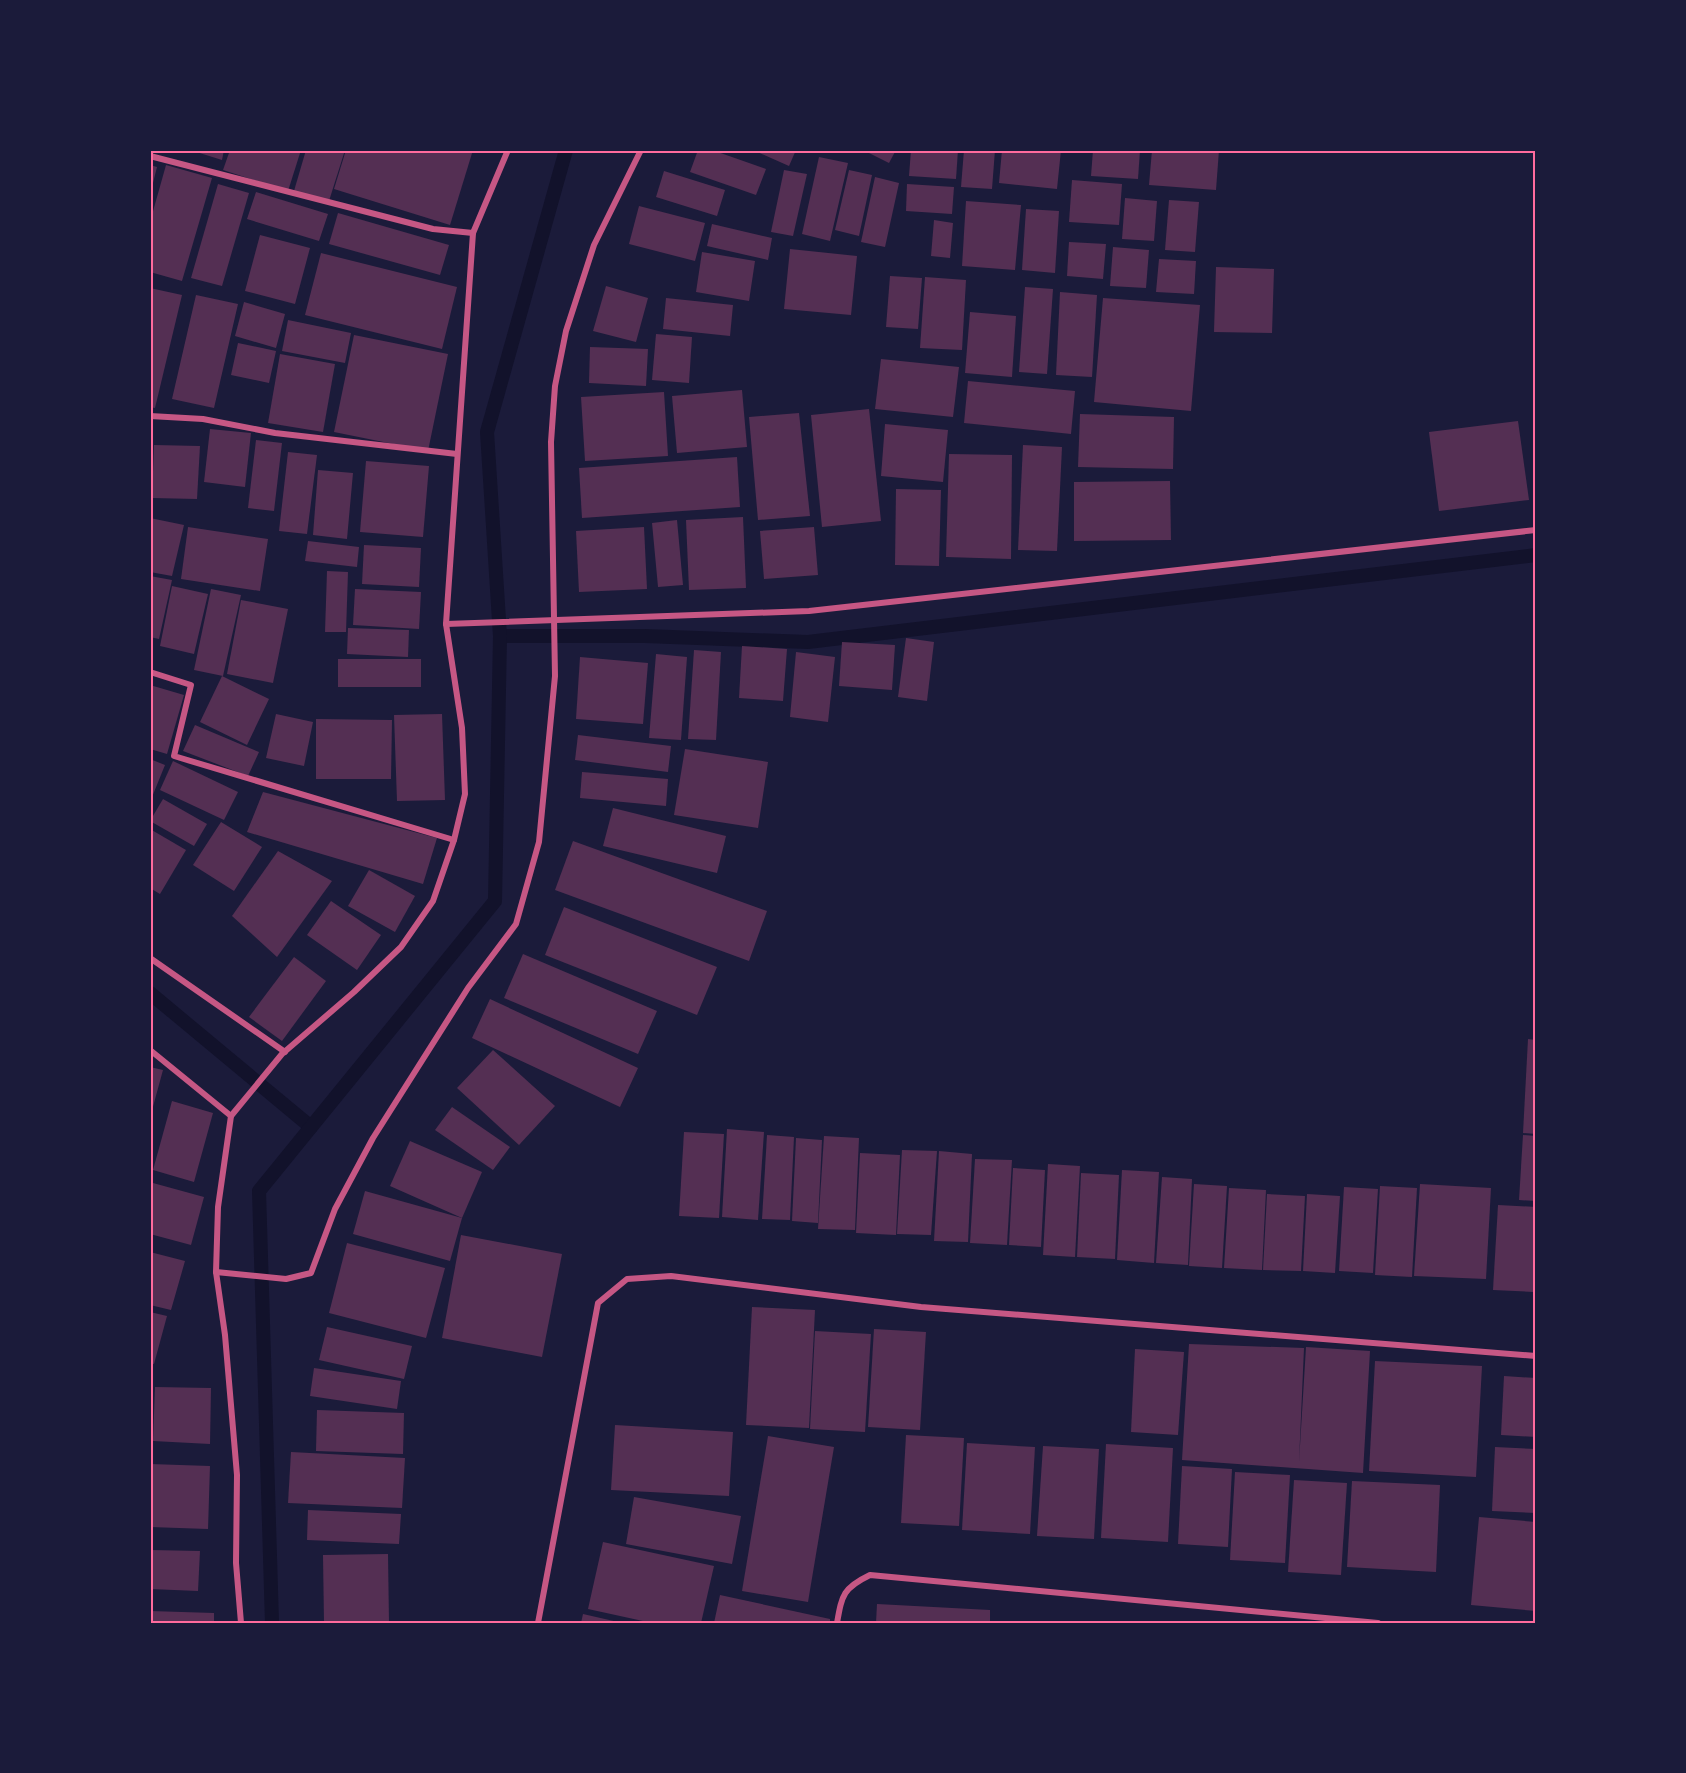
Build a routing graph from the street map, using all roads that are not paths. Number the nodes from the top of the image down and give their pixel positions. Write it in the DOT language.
graph roads {
  1 [pos="508,150"];
  2 [pos="641,150"];
  3 [pos="150,156"];
  4 [pos="473,232"];
  5 [pos="150,416"];
  6 [pos="458,454"];
  7 [pos="1536,530"];
  8 [pos="555,620"];
  9 [pos="446,624"];
  10 [pos="150,672"];
  11 [pos="454,840"];
  12 [pos="150,958"];
  13 [pos="150,1050"];
  14 [pos="283,1053"];
  15 [pos="232,1112"];
  16 [pos="220,1272"];
  17 [pos="1536,1356"];
  18 [pos="241,1623"];
  19 [pos="538,1623"];
  20 [pos="837,1623"];
  21 [pos="1378,1623"];
  1 -- 4 [label="street"];
  2 -- 8 [label="street"];
  3 -- 4 [label="street"];
  4 -- 6 [label="street"];
  5 -- 6 [label="street"];
  6 -- 9 [label="street"];
  7 -- 8 [label="street"];
  8 -- 9 [label="street"];
  8 -- 16 [label="street"];
  9 -- 11 [label="street"];
  10 -- 11 [label="street"];
  11 -- 14 [label="street"];
  12 -- 14 [label="street"];
  13 -- 15 [label="street"];
  14 -- 15 [label="street"];
  15 -- 16 [label="street"];
  16 -- 18 [label="street"];
  17 -- 19 [label="street"];
  20 -- 21 [label="street"];
}
